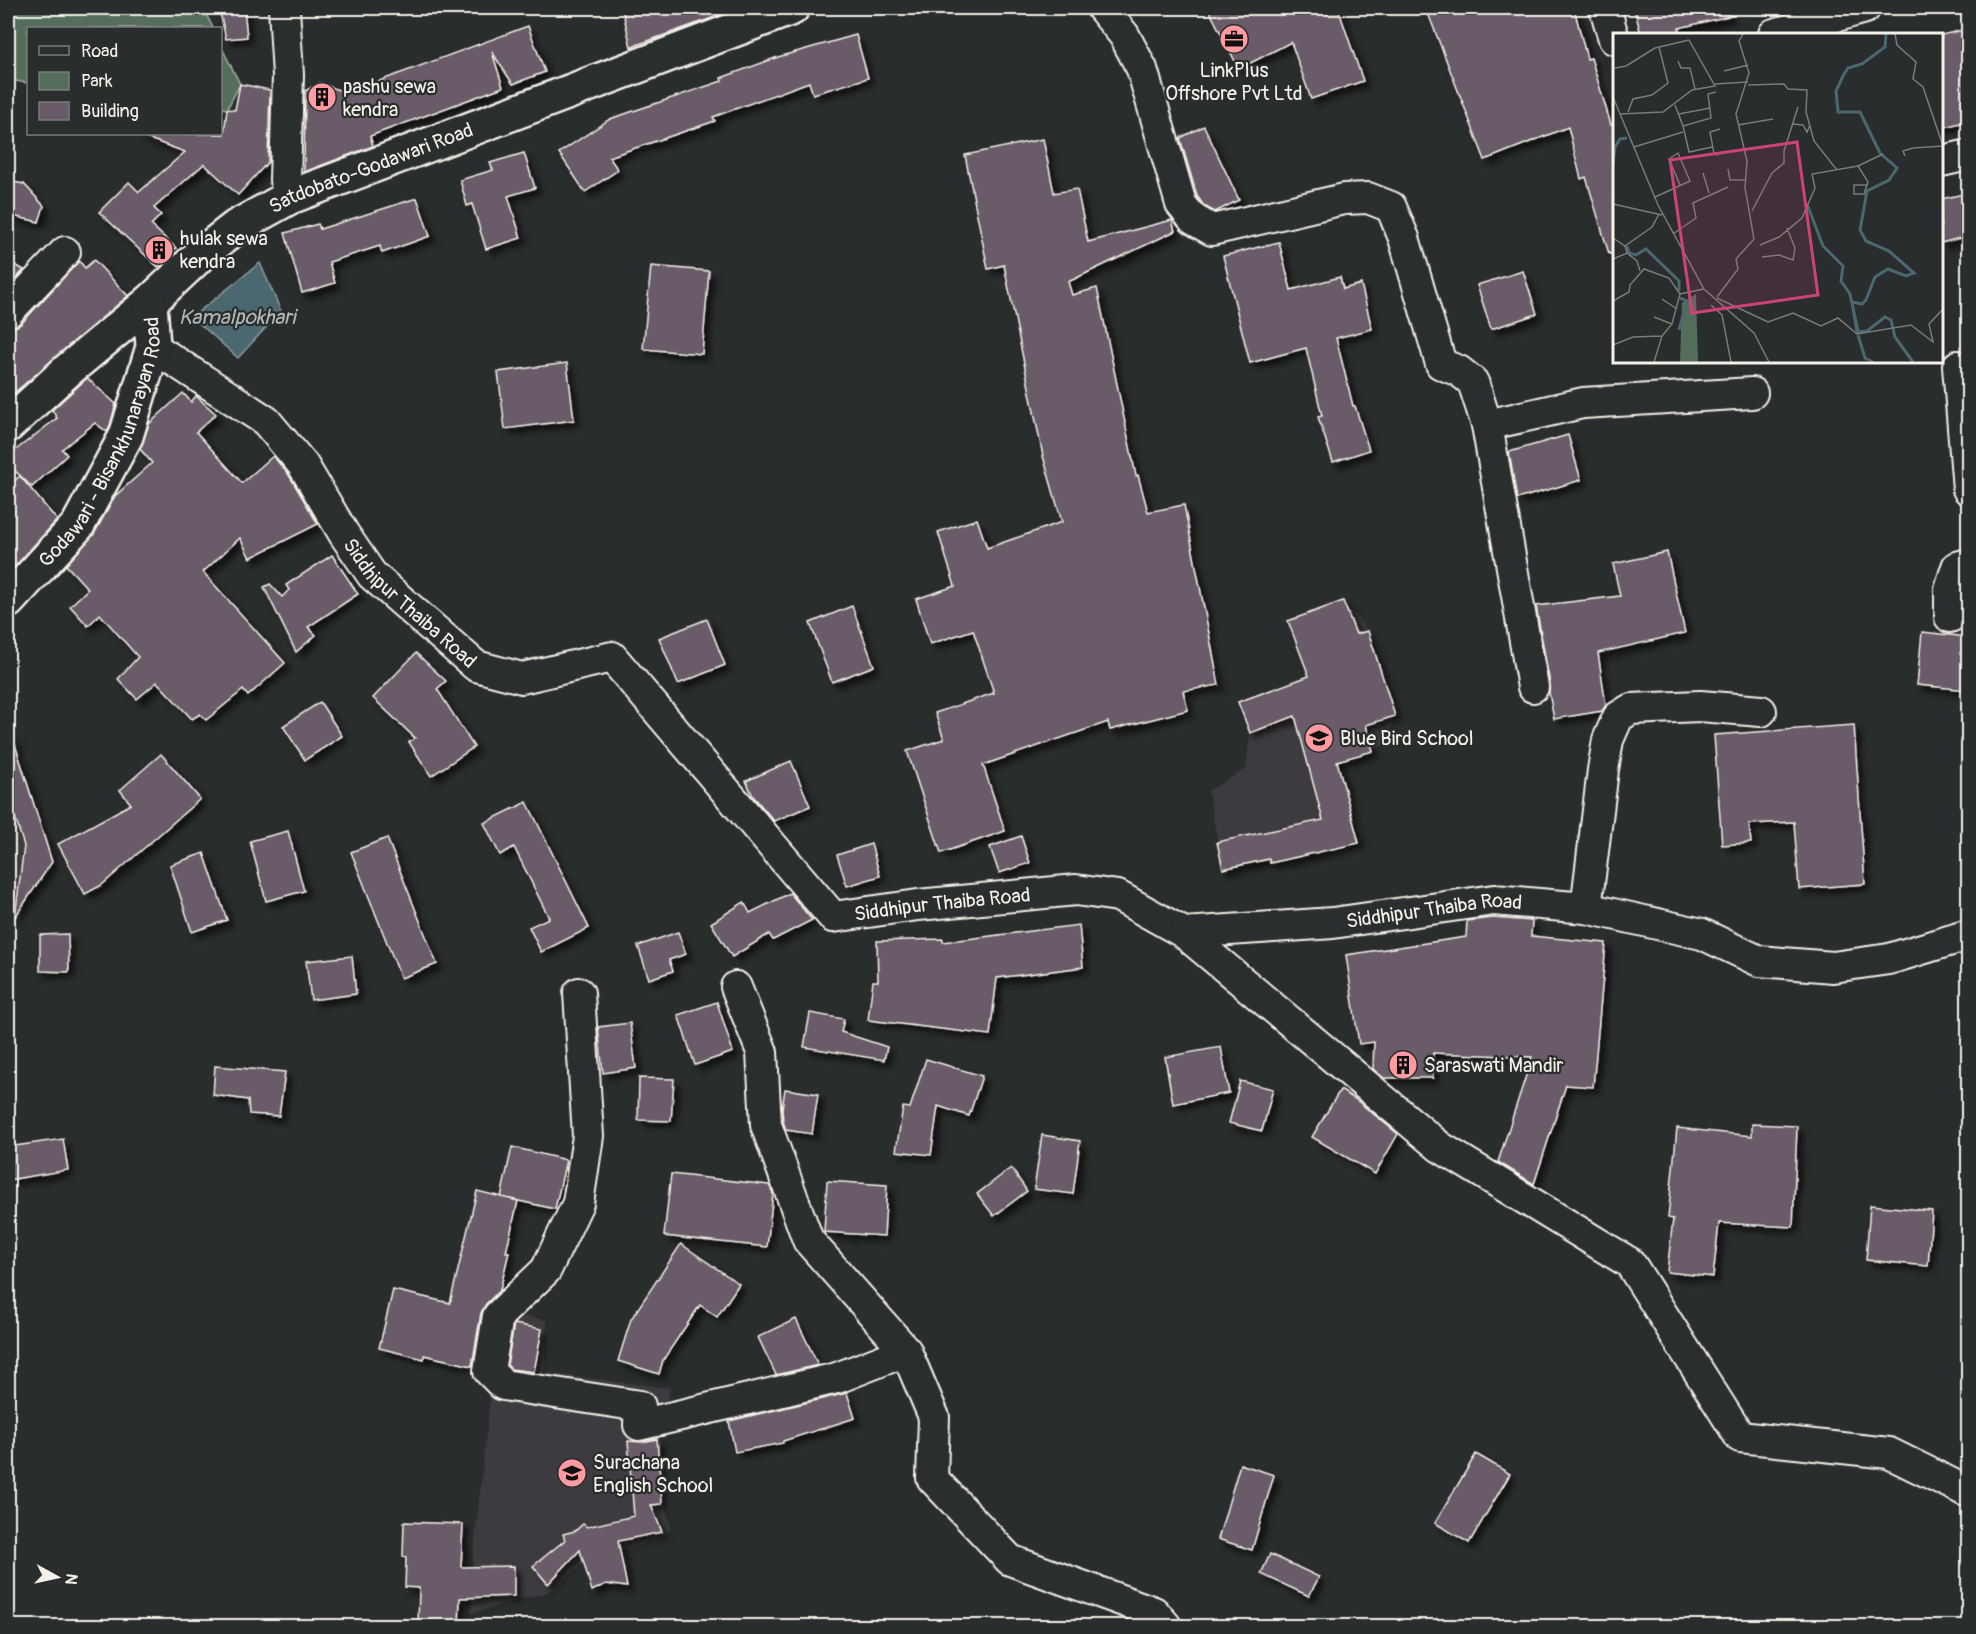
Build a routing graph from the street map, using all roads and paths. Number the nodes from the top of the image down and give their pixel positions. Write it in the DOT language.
graph roads {
  1 [pos="284,8"];
  2 [pos="792,8"];
  3 [pos="1102,8"];
  4 [pos="1605,8"];
  5 [pos="1866,8"];
  6 [pos="1777,33"];
  7 [pos="1613,36"];
  8 [pos="1968,155"];
  9 [pos="1943,161"];
  10 [pos="290,197"];
  11 [pos="65,252"];
  12 [pos="150,302"];
  13 [pos="8,312"];
  14 [pos="153,347"];
  15 [pos="1958,366"];
  16 [pos="1752,393"];
  17 [pos="8,425"];
  18 [pos="1487,425"];
  19 [pos="1968,489"];
  20 [pos="1968,564"];
  21 [pos="8,601"];
  22 [pos="1950,617"];
  23 [pos="1533,687"];
  24 [pos="1761,711"];
  25 [pos="1586,908"];
  26 [pos="1184,933"];
  27 [pos="1968,935"];
  28 [pos="736,987"];
  29 [pos="579,993"];
  30 [pos="906,1351"];
  31 [pos="1968,1492"];
  32 [pos="1166,1626"];
  1 -- 10 [label="street"];
  2 -- 10 [label="street, Satdobato-Godawari Road"];
  3 -- 18 [label="street"];
  4 -- 7 [label="street"];
  5 -- 6 [label="street"];
  8 -- 9 [label="street"];
  10 -- 12 [label="street, Satdobato-Godawari Road"];
  11 -- 13 [label="street"];
  12 -- 14 [label="street, Godawari - Bisankhunarayan Road"];
  12 -- 17 [label="street, Satdobato-Godawari Road"];
  14 -- 21 [label="street, Godawari - Bisankhunarayan Road"];
  14 -- 26 [label="street, Siddhipur Thaiba Road"];
  15 -- 19 [label="street"];
  16 -- 18 [label="street"];
  18 -- 23 [label="street"];
  20 -- 22 [label="street"];
  24 -- 25 [label="street"];
  25 -- 26 [label="street, Siddhipur Thaiba Road"];
  25 -- 27 [label="street, Siddhipur Thaiba Road"];
  26 -- 31 [label="street"];
  28 -- 30 [label="street"];
  29 -- 30 [label="street"];
  30 -- 32 [label="street"];
}
